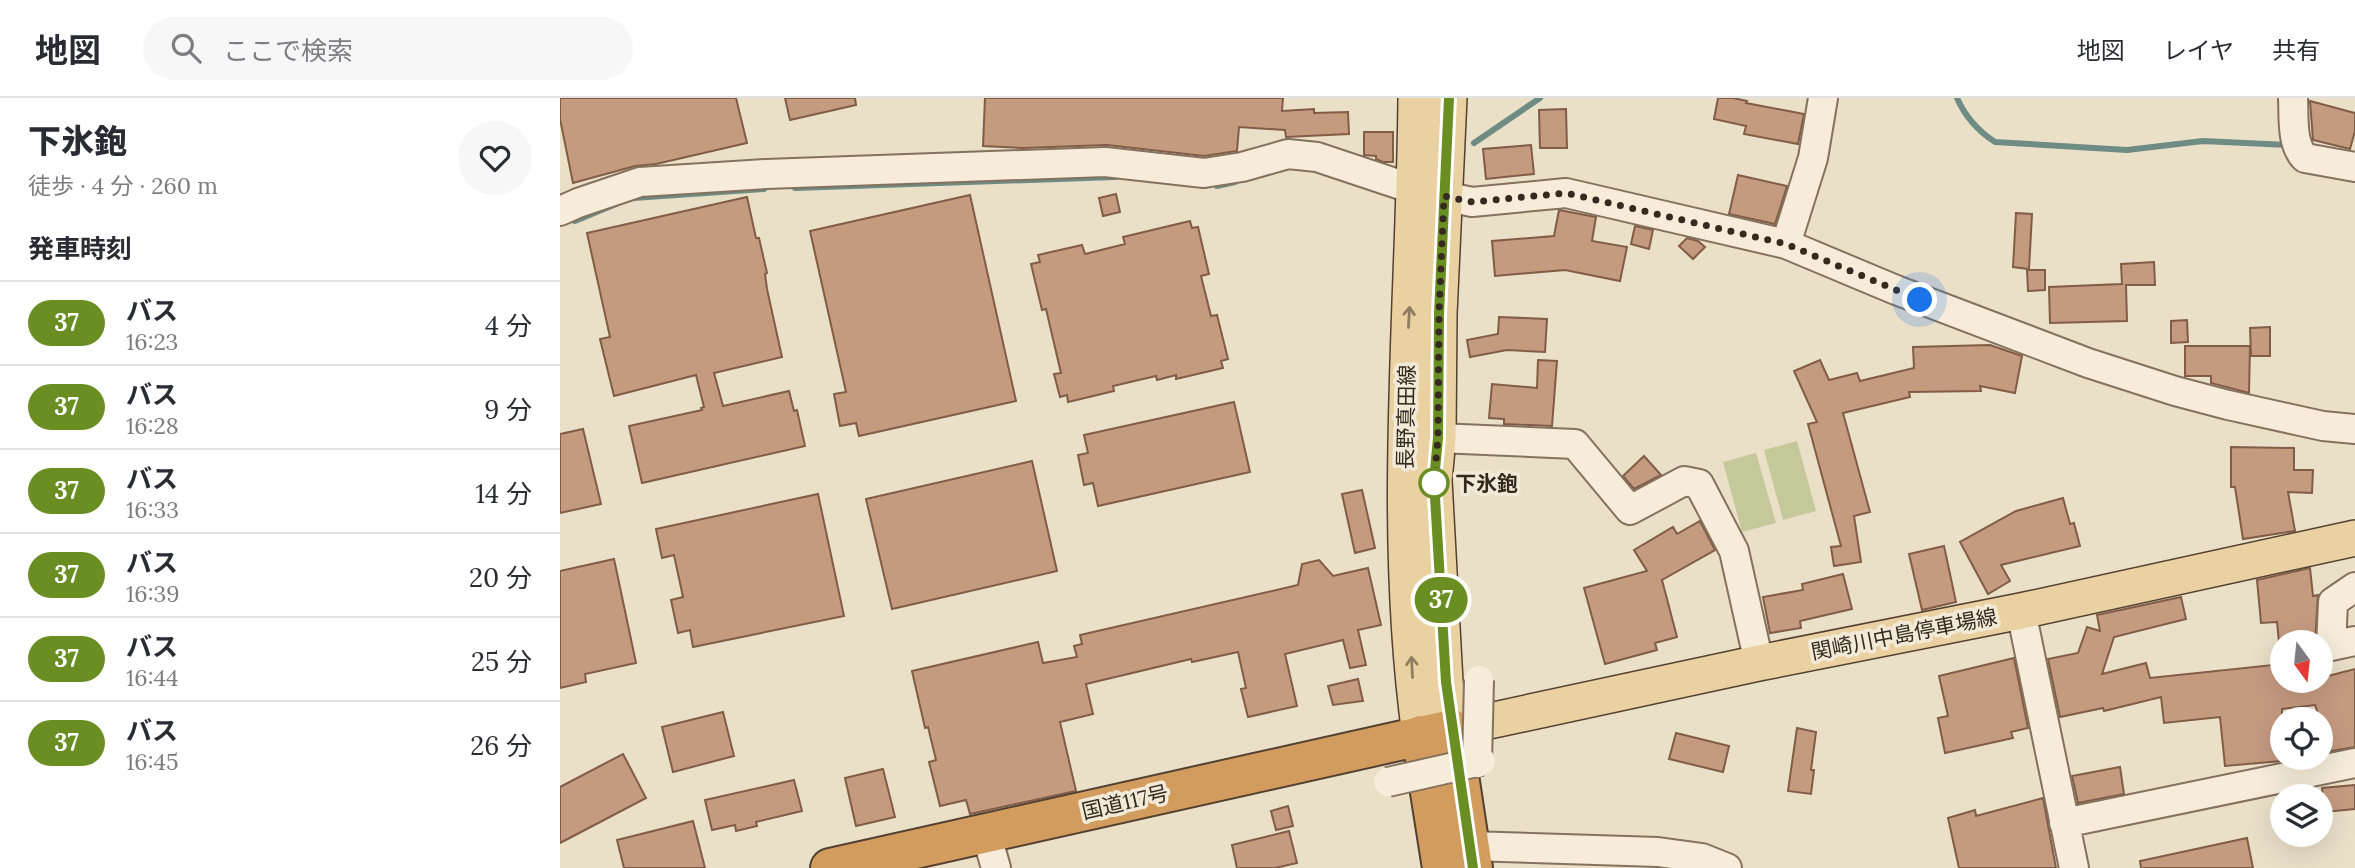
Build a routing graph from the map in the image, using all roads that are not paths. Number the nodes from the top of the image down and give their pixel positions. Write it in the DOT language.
graph roads {
  1 [pos="1416,98"];
  2 [pos="1449,98"];
  3 [pos="1823,98"];
  4 [pos="2293,98"];
  5 [pos="2355,167"];
  6 [pos="1430,193"];
  7 [pos="560,211"];
  8 [pos="1786,244"];
  9 [pos="2355,429"];
  10 [pos="1438,438"];
  11 [pos="2355,538"];
  12 [pos="2355,587"];
  13 [pos="2021,611"];
  14 [pos="2355,640"];
  15 [pos="1759,663"];
  16 [pos="1479,680"];
  17 [pos="1436,732"];
  18 [pos="2355,763"];
  19 [pos="1388,782"];
  20 [pos="2064,823"];
  21 [pos="991,851"];
  22 [pos="1462,861"];
  23 [pos="830,868"];
  24 [pos="1727,868"];
  25 [pos="2074,868"];
  1 -- 6 [label="main road, 長野真田線"];
  2 -- 6 [label="main road, 長野真田線"];
  3 -- 8 [label="street"];
  4 -- 5 [label="street"];
  6 -- 7 [label="street"];
  6 -- 8 [label="street"];
  6 -- 10 [label="main road, 長野真田線"];
  17 -- 6 [label="main road, 長野真田線, one-way"];
  8 -- 9 [label="street"];
  10 -- 15 [label="street"];
  10 -- 17 [label="main road, 長野真田線"];
  11 -- 13 [label="main road, 関崎川中島停車場線"];
  12 -- 14 [label="street"];
  13 -- 15 [label="main road, 関崎川中島停車場線"];
  13 -- 20 [label="street"];
  15 -- 17 [label="main road, 関崎川中島停車場線"];
  16 -- 19 [label="street, bridge"];
  17 -- 21 [label="highway, 国道117号"];
  17 -- 22 [label="highway"];
  18 -- 20 [label="street"];
  20 -- 25 [label="street"];
  21 -- 23 [label="highway, 国道117号"];
  22 -- 24 [label="street"];
}
